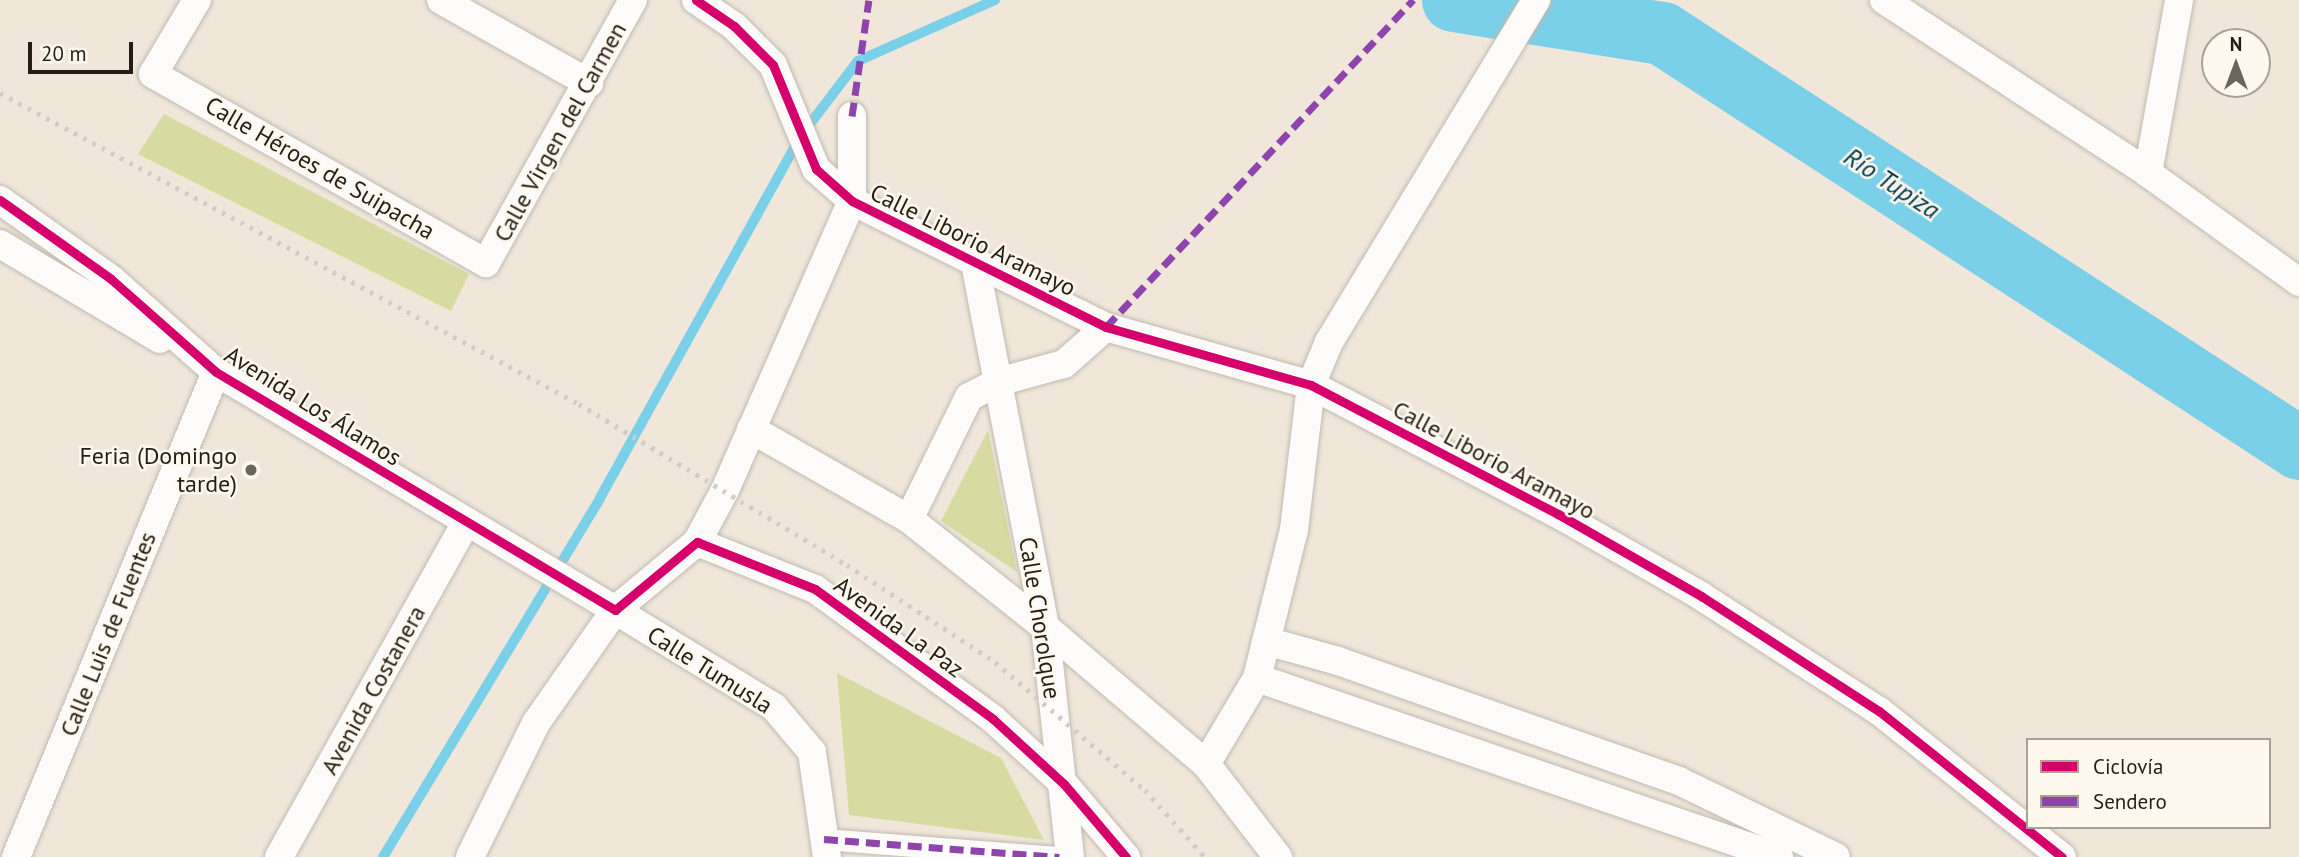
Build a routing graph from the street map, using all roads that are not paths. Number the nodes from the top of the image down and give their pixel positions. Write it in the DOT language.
graph roads {
  1 [pos="197,0"];
  2 [pos="441,0"];
  3 [pos="633,0"];
  4 [pos="696,0"];
  5 [pos="1536,0"];
  6 [pos="1884,0"];
  7 [pos="2179,0"];
  8 [pos="589,83"];
  9 [pos="852,116"];
  10 [pos="2148,173"];
  11 [pos="852,201"];
  12 [pos="3,211"];
  13 [pos="0,244"];
  14 [pos="486,263"];
  15 [pos="975,263"];
  16 [pos="2299,282"];
  17 [pos="1106,327"];
  18 [pos="216,372"];
  19 [pos="998,382"];
  20 [pos="1311,385"];
  21 [pos="751,429"];
  22 [pos="909,519"];
  23 [pos="467,522"];
  24 [pos="696,541"];
  25 [pos="615,610"];
  26 [pos="1045,627"];
  27 [pos="1266,641"];
  28 [pos="1257,678"];
  29 [pos="1206,764"];
  30 [pos="1064,784"];
  31 [pos="2026,828"];
  32 [pos="2028,829"];
  33 [pos="826,848"];
  34 [pos="16,857"];
  35 [pos="279,857"];
  36 [pos="470,857"];
  37 [pos="1059,857"];
  38 [pos="1070,857"];
  39 [pos="1126,857"];
  40 [pos="1278,857"];
  41 [pos="1779,857"];
  42 [pos="1836,857"];
  43 [pos="2063,857"];
  1 -- 14 [label="street, Calle Héroes de Suipacha"];
  2 -- 8 [label="street"];
  3 -- 8 [label="street, Calle Virgen del Carmen"];
  4 -- 11 [label="street, Calle Liborio Aramayo"];
  5 -- 20 [label="street"];
  6 -- 10 [label="street"];
  7 -- 10 [label="street"];
  8 -- 14 [label="street, Calle Virgen del Carmen"];
  9 -- 11 [label="street"];
  10 -- 16 [label="street"];
  11 -- 15 [label="street, Calle Liborio Aramayo"];
  11 -- 21 [label="street"];
  12 -- 18 [label="street, Avenida Los Álamos"];
  13 -- 18 [label="street"];
  15 -- 17 [label="street, Calle Liborio Aramayo"];
  15 -- 19 [label="street, Calle Chorolque"];
  17 -- 19 [label="street"];
  17 -- 20 [label="street, Calle Liborio Aramayo"];
  18 -- 23 [label="street, Avenida Los Álamos"];
  18 -- 34 [label="street, Calle Luis de Fuentes"];
  19 -- 22 [label="street"];
  19 -- 26 [label="street, Calle Chorolque"];
  20 -- 27 [label="street"];
  20 -- 31 [label="street, Calle Liborio Aramayo"];
  21 -- 22 [label="street"];
  21 -- 24 [label="street"];
  22 -- 26 [label="street"];
  23 -- 25 [label="street, Avenida Los Álamos"];
  23 -- 35 [label="street, Avenida Costanera"];
  24 -- 25 [label="street"];
  24 -- 30 [label="street, Avenida La Paz"];
  25 -- 33 [label="street, Calle Tumusla"];
  25 -- 36 [label="street"];
  26 -- 29 [label="street"];
  26 -- 30 [label="street, Calle Chorolque"];
  27 -- 28 [label="street"];
  27 -- 42 [label="street"];
  28 -- 29 [label="street"];
  28 -- 41 [label="street"];
  29 -- 40 [label="street"];
  30 -- 38 [label="street, Calle Chorolque"];
  30 -- 39 [label="street, Avenida La Paz"];
  32 -- 43 [label="street, Calle Liborio Aramayo"];
  33 -- 37 [label="street"];
}
